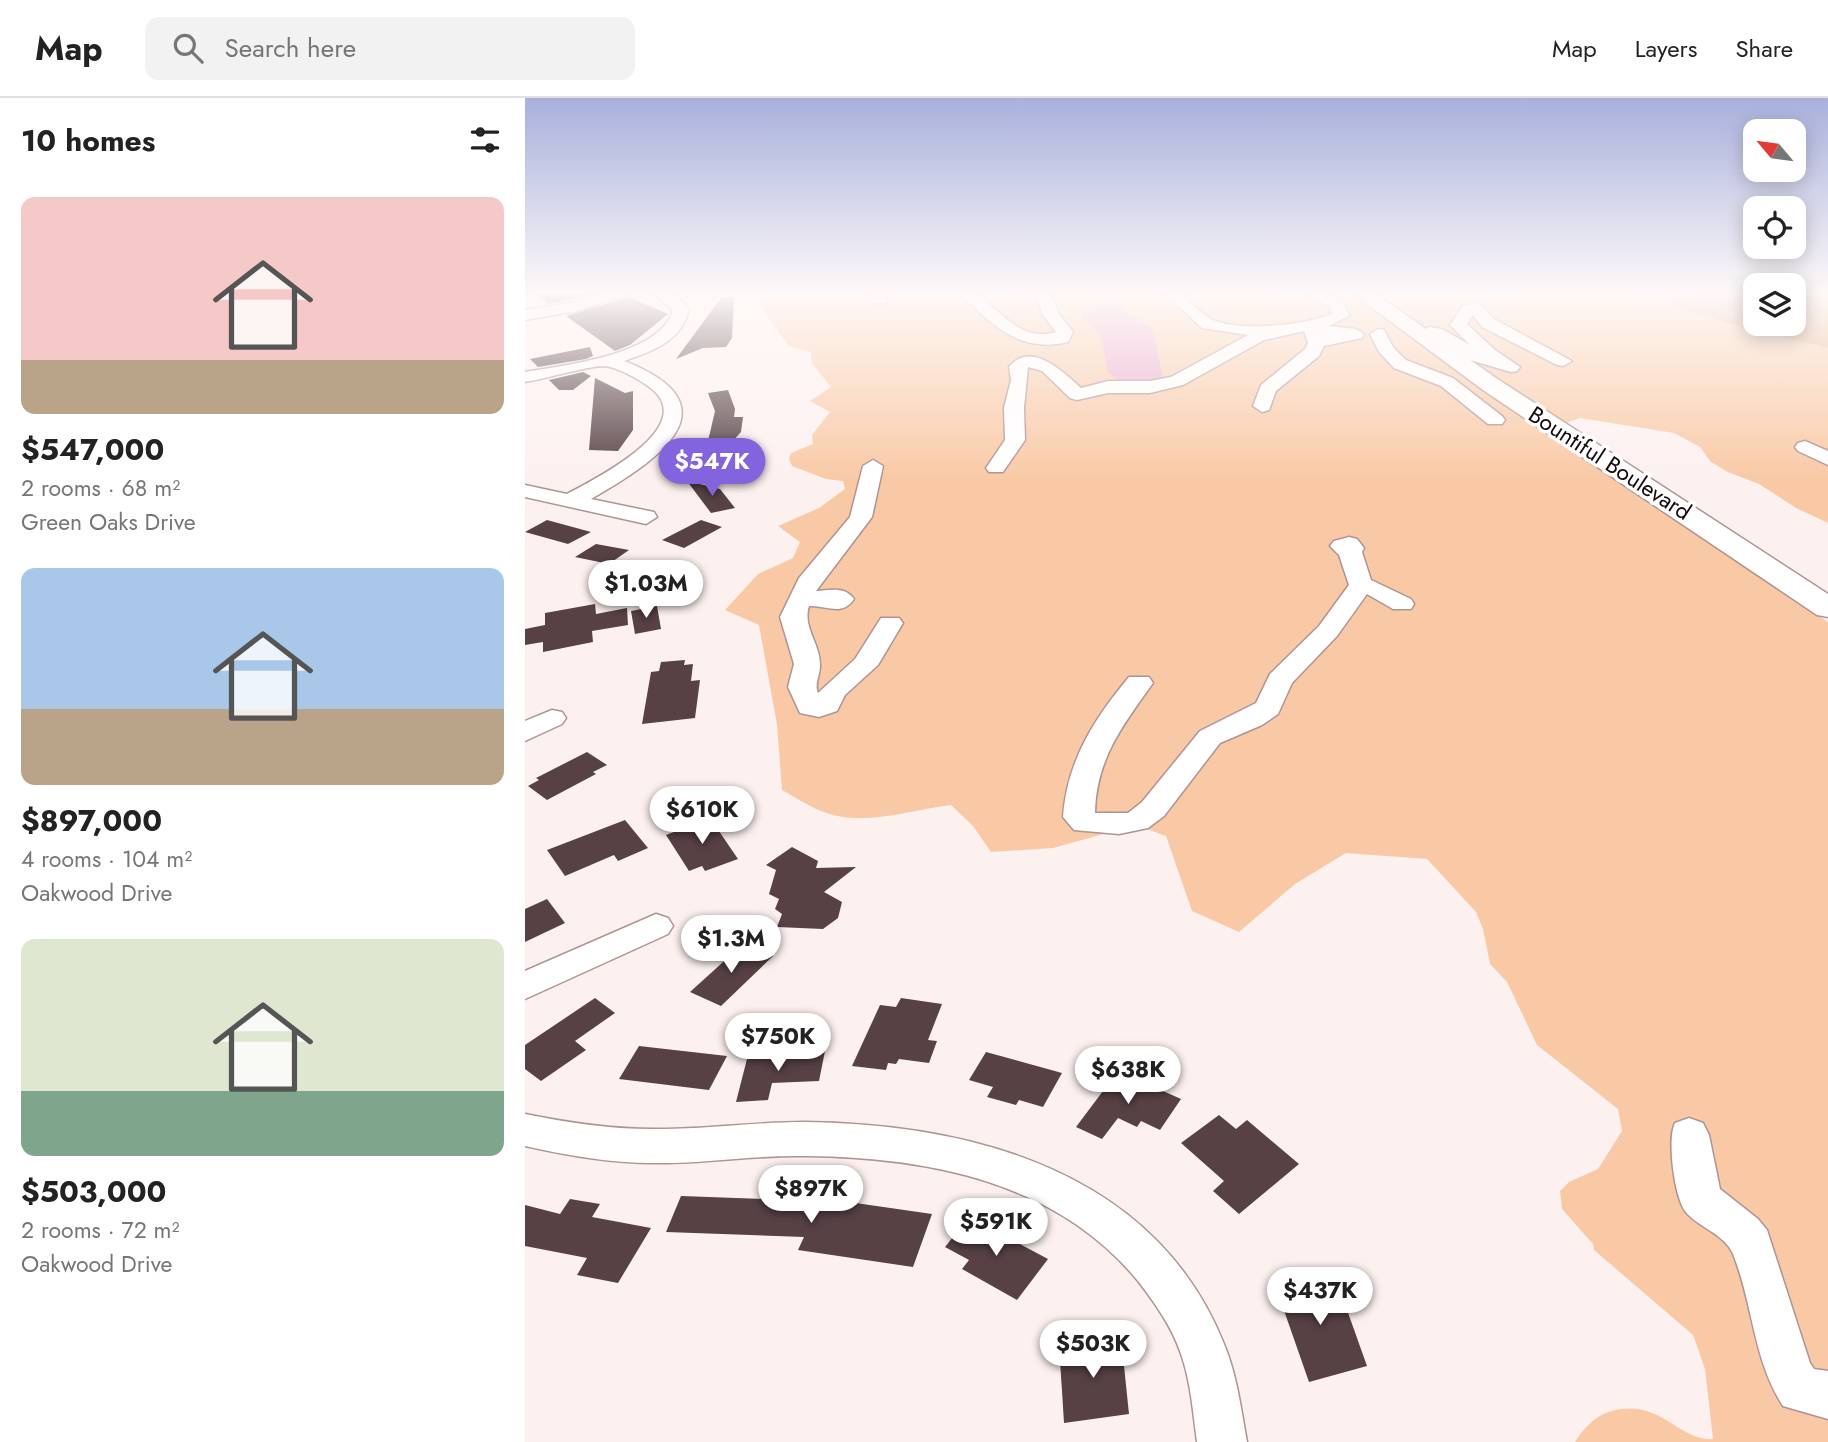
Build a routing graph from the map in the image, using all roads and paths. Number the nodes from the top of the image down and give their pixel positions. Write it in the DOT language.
graph roads {
  1 [pos="624,355"];
  2 [pos="1225,355"];
  3 [pos="1310,355"];
  4 [pos="1391,355"];
  5 [pos="1449,355"];
  6 [pos="1475,355"];
  7 [pos="1490,355"];
  8 [pos="1550,355"];
  9 [pos="608,361"];
  10 [pos="1563,361"];
  11 [pos="525,377"];
  12 [pos="1262,406"];
  13 [pos="1495,420"];
  14 [pos="1805,447"];
  15 [pos="1828,459"];
  16 [pos="873,466"];
  17 [pos="996,468"];
  18 [pos="525,491"];
  19 [pos="568,502"];
  20 [pos="646,517"];
  21 [pos="1350,552"];
  22 [pos="1361,585"];
  23 [pos="1402,604"];
  24 [pos="1828,608"];
  25 [pos="890,623"];
  26 [pos="1139,683"];
  27 [pos="552,718"];
  28 [pos="525,732"];
  29 [pos="656,926"];
  30 [pos="525,986"];
  31 [pos="525,1129"];
  32 [pos="1689,1135"];
  33 [pos="1828,1395"];
  34 [pos="1222,1442"];
  1 -- 9 [label="street"];
  2 -- 17 [label="street"];
  3 -- 12 [label="street"];
  4 -- 13 [label="street"];
  5 -- 24 [label="main road, Bountiful Boulevard"];
  6 -- 7 [label="street"];
  8 -- 10 [label="street"];
  9 -- 11 [label="street"];
  9 -- 19 [label="street"];
  14 -- 15 [label="street"];
  16 -- 25 [label="street"];
  18 -- 19 [label="street"];
  19 -- 20 [label="street"];
  21 -- 22 [label="street"];
  22 -- 23 [label="street"];
  22 -- 26 [label="street"];
  27 -- 28 [label="street"];
  29 -- 30 [label="street"];
  31 -- 34 [label="street"];
  32 -- 33 [label="street"];
}
